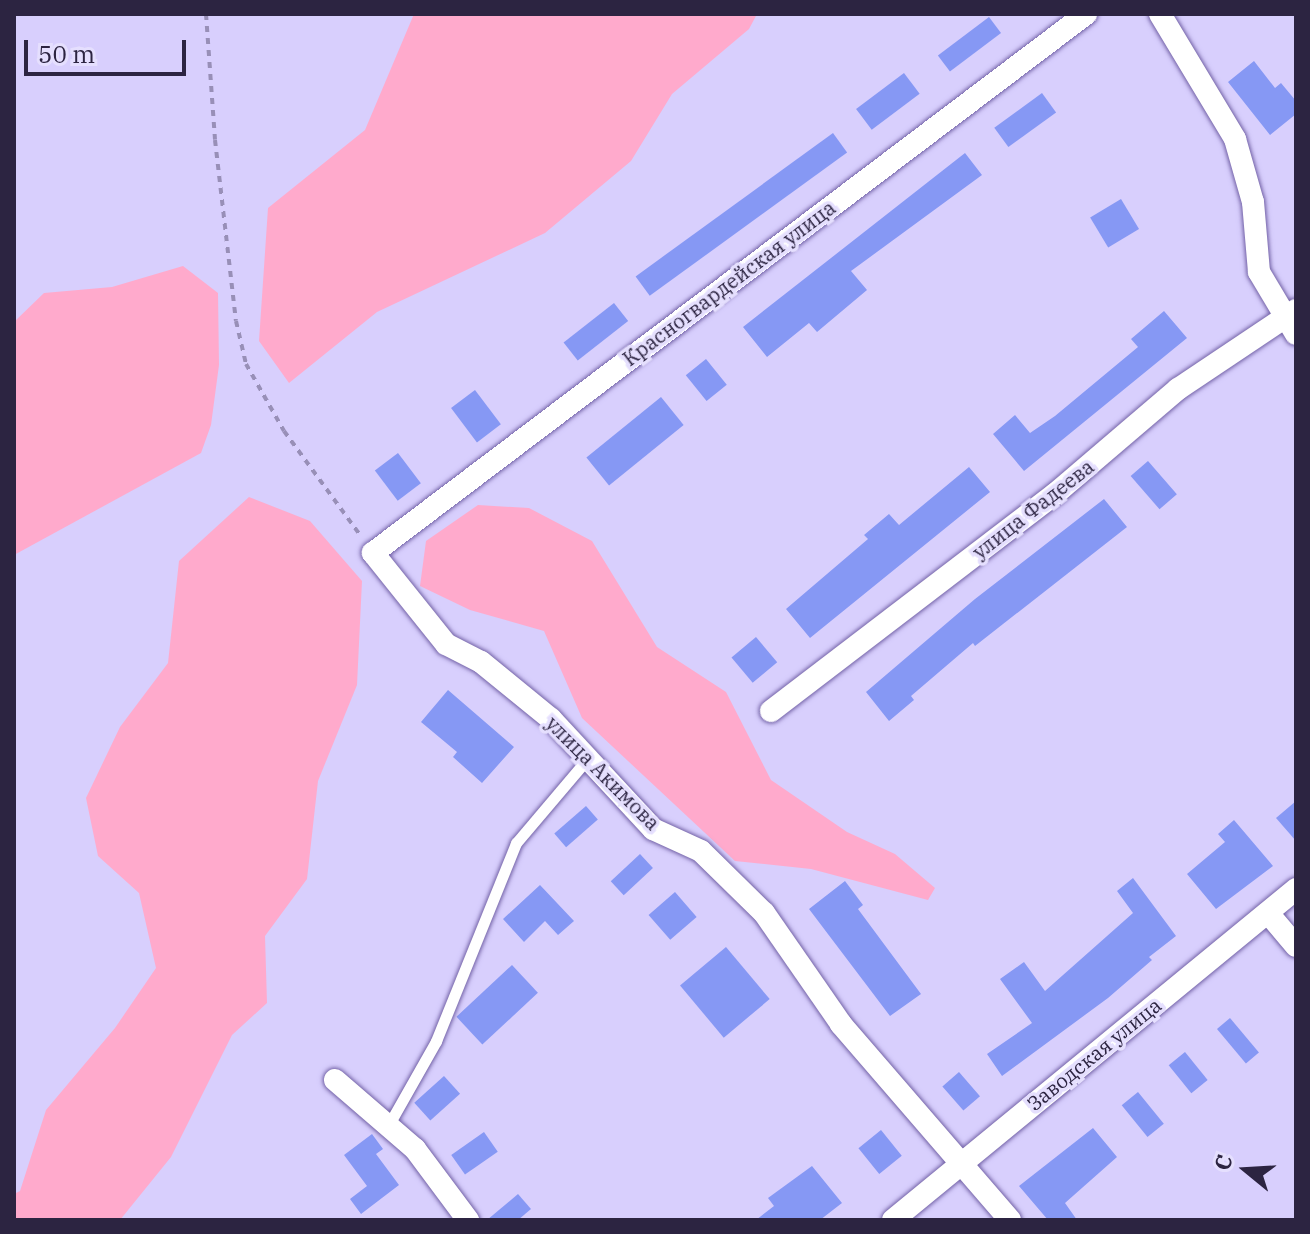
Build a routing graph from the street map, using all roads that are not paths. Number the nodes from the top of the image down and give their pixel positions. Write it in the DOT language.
graph roads {
  1 [pos="1086,14"];
  2 [pos="1160,14"];
  3 [pos="1292,322"];
  4 [pos="373,553"];
  5 [pos="771,711"];
  6 [pos="588,758"];
  7 [pos="1296,889"];
  8 [pos="1268,913"];
  9 [pos="1296,946"];
  10 [pos="335,1080"];
  11 [pos="388,1126"];
  12 [pos="962,1162"];
  13 [pos="468,1220"];
  14 [pos="893,1220"];
  15 [pos="1010,1220"];
  1 -- 4 [label="street, Красногвардейская улица"];
  2 -- 3 [label="street"];
  3 -- 5 [label="street, улица Фадеева"];
  4 -- 6 [label="street, улица Акимова"];
  6 -- 11 [label="lane"];
  6 -- 12 [label="street, улица Акимова"];
  7 -- 8 [label="street, Заводская улица"];
  8 -- 9 [label="street"];
  8 -- 12 [label="street, Заводская улица"];
  10 -- 11 [label="street"];
  11 -- 13 [label="street"];
  12 -- 14 [label="street, Заводская улица"];
  12 -- 15 [label="street, улица Акимова"];
}
